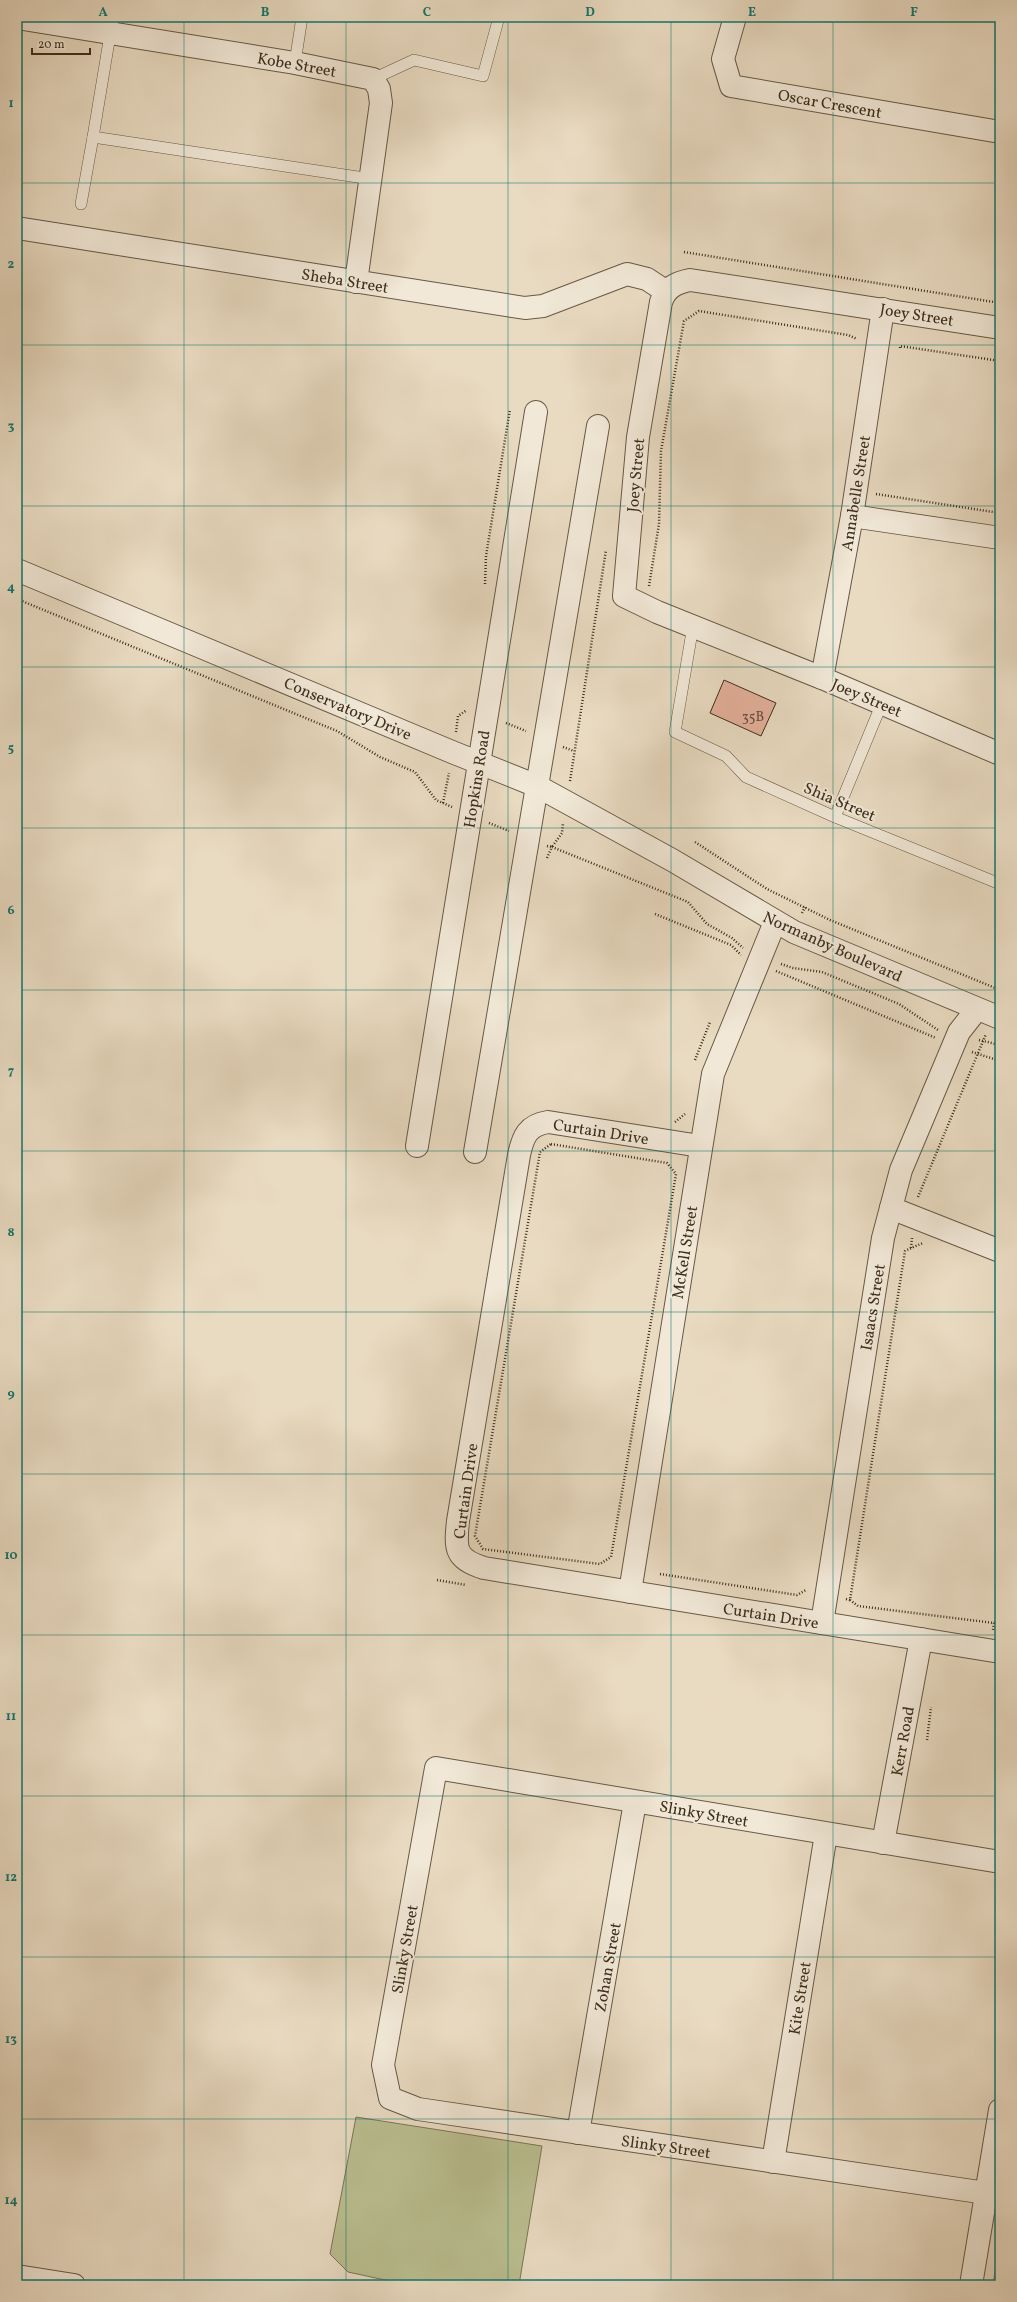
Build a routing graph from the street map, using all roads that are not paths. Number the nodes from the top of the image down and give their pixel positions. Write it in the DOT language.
graph roads {
  1 [pos="302,17"];
  2 [pos="499,17"];
  3 [pos="735,17"];
  4 [pos="17,18"];
  5 [pos="112,25"];
  6 [pos="294,63"];
  7 [pos="373,79"];
  8 [pos="1000,132"];
  9 [pos="93,137"];
  10 [pos="371,179"];
  11 [pos="81,204"];
  12 [pos="17,228"];
  13 [pos="356,282"];
  14 [pos="665,291"];
  15 [pos="884,309"];
  16 [pos="1000,328"];
  17 [pos="536,412"];
  18 [pos="598,426"];
  19 [pos="852,516"];
  20 [pos="1000,538"];
  21 [pos="17,570"];
  22 [pos="693,626"];
  23 [pos="822,678"];
  24 [pos="882,703"];
  25 [pos="1000,754"];
  26 [pos="479,762"];
  27 [pos="537,786"];
  28 [pos="835,817"];
  29 [pos="672,860"];
  30 [pos="1000,884"];
  31 [pos="775,922"];
  32 [pos="977,1009"];
  33 [pos="1000,1018"];
  34 [pos="417,1146"];
  35 [pos="700,1146"];
  36 [pos="475,1152"];
  37 [pos="891,1208"];
  38 [pos="1000,1252"];
  39 [pos="640,1594"];
  40 [pos="822,1623"];
  41 [pos="921,1639"];
  42 [pos="1000,1652"];
  43 [pos="635,1802"];
  44 [pos="826,1834"];
  45 [pos="883,1843"];
  46 [pos="1000,1862"];
  47 [pos="1000,2110"];
  48 [pos="578,2133"];
  49 [pos="773,2162"];
  50 [pos="986,2193"];
  51 [pos="17,2276"];
  52 [pos="74,2285"];
  53 [pos="971,2285"];
  1 -- 6 [label="lane"];
  2 -- 7 [label="lane"];
  3 -- 8 [label="street, Oscar Crescent"];
  4 -- 5 [label="street, Kobe Street"];
  5 -- 6 [label="street, Kobe Street"];
  5 -- 9 [label="lane"];
  6 -- 7 [label="street, Kobe Street"];
  7 -- 10 [label="street"];
  9 -- 10 [label="lane"];
  9 -- 11 [label="lane"];
  10 -- 13 [label="street"];
  12 -- 13 [label="street, Sheba Street"];
  13 -- 14 [label="street, Sheba Street"];
  14 -- 15 [label="street, Joey Street"];
  14 -- 22 [label="street, Joey Street"];
  15 -- 16 [label="street, Joey Street"];
  15 -- 19 [label="street, Annabelle Street"];
  17 -- 26 [label="street, Hopkins Road"];
  18 -- 27 [label="street"];
  19 -- 20 [label="street"];
  19 -- 23 [label="street, Annabelle Street"];
  21 -- 26 [label="street, Conservatory Drive"];
  22 -- 23 [label="street, Joey Street"];
  22 -- 28 [label="lane, Shia Street"];
  23 -- 24 [label="street, Joey Street"];
  24 -- 25 [label="street, Joey Street"];
  24 -- 28 [label="lane"];
  26 -- 27 [label="street, Conservatory Drive"];
  26 -- 34 [label="street, Hopkins Road"];
  27 -- 29 [label="street, Conservatory Drive"];
  27 -- 36 [label="street"];
  28 -- 30 [label="lane, Shia Street"];
  29 -- 31 [label="street, Normanby Boulevard"];
  31 -- 32 [label="street, Normanby Boulevard"];
  31 -- 35 [label="street, McKell Street"];
  32 -- 33 [label="street, Normanby Boulevard"];
  32 -- 37 [label="street, Isaacs Street"];
  35 -- 39 [label="street, McKell Street"];
  35 -- 39 [label="street, Curtain Drive"];
  37 -- 38 [label="street"];
  37 -- 40 [label="street, Isaacs Street"];
  39 -- 40 [label="street, Curtain Drive"];
  40 -- 41 [label="street, Curtain Drive"];
  41 -- 42 [label="street, Curtain Drive"];
  41 -- 45 [label="street, Kerr Road"];
  43 -- 44 [label="street, Slinky Street"];
  43 -- 48 [label="street, Zohan Street"];
  43 -- 48 [label="street, Slinky Street"];
  44 -- 45 [label="street, Slinky Street"];
  44 -- 49 [label="street, Kite Street"];
  45 -- 46 [label="street, Slinky Street"];
  47 -- 50 [label="street"];
  48 -- 49 [label="street, Slinky Street"];
  49 -- 50 [label="street, Slinky Street"];
  50 -- 53 [label="street"];
  51 -- 52 [label="street"];
}
